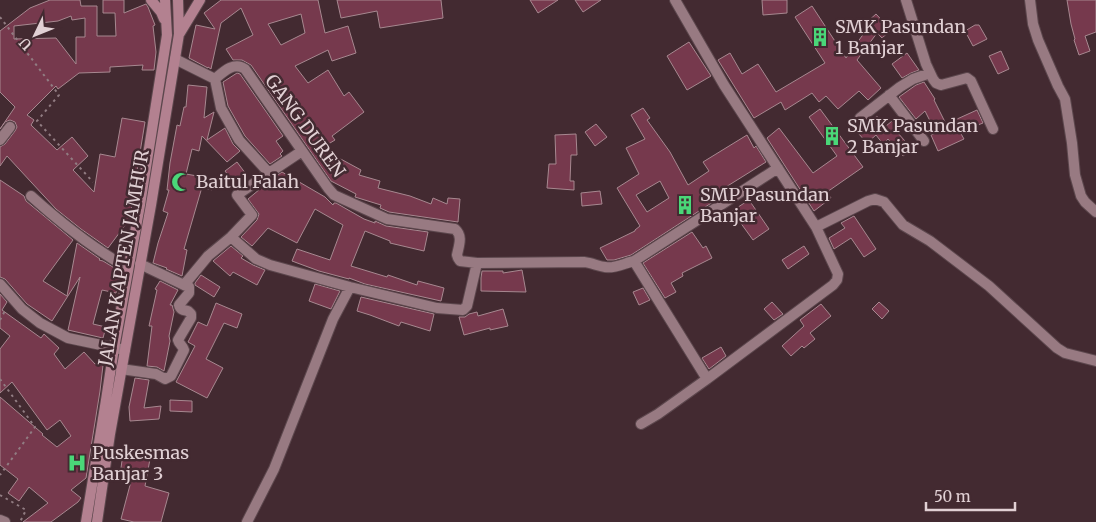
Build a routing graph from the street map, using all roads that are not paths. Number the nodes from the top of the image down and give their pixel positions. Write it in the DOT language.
graph roads {
  1 [pos="150,0"];
  2 [pos="165,0"];
  3 [pos="178,0"];
  4 [pos="200,0"];
  5 [pos="676,0"];
  6 [pos="906,0"];
  7 [pos="1030,0"];
  8 [pos="179,34"];
  9 [pos="167,35"];
  10 [pos="175,59"];
  11 [pos="930,73"];
  12 [pos="215,79"];
  13 [pos="890,95"];
  14 [pos="860,118"];
  15 [pos="10,127"];
  16 [pos="994,129"];
  17 [pos="0,140"];
  18 [pos="924,141"];
  19 [pos="302,151"];
  20 [pos="778,168"];
  21 [pos="269,173"];
  22 [pos="144,176"];
  23 [pos="155,178"];
  24 [pos="31,196"];
  25 [pos="1096,212"];
  26 [pos="816,227"];
  27 [pos="231,236"];
  28 [pos="634,261"];
  29 [pos="477,263"];
  30 [pos="140,264"];
  31 [pos="128,268"];
  32 [pos="0,284"];
  33 [pos="184,285"];
  34 [pos="350,287"];
  35 [pos="114,348"];
  36 [pos="125,350"];
  37 [pos="1096,361"];
  38 [pos="122,369"];
  39 [pos="707,380"];
  40 [pos="641,424"];
  41 [pos="0,520"];
  42 [pos="5,522"];
  43 [pos="86,522"];
  44 [pos="97,522"];
  45 [pos="247,522"];
  1 -- 9 [label="street"];
  2 -- 9 [label="street, JALAN KAPTEN JAMHUR"];
  3 -- 8 [label="street, JALAN KAPTEN JAMHUR"];
  4 -- 8 [label="street"];
  5 -- 20 [label="street"];
  6 -- 11 [label="street"];
  7 -- 25 [label="street"];
  8 -- 10 [label="street, JALAN KAPTEN JAMHUR"];
  9 -- 22 [label="street, JALAN KAPTEN JAMHUR"];
  10 -- 12 [label="street"];
  10 -- 23 [label="street, JALAN KAPTEN JAMHUR"];
  11 -- 13 [label="street"];
  11 -- 16 [label="street"];
  12 -- 19 [label="street, GANG DUREN"];
  12 -- 21 [label="street"];
  13 -- 14 [label="street"];
  13 -- 18 [label="street"];
  15 -- 17 [label="street"];
  19 -- 21 [label="street"];
  19 -- 29 [label="street, GANG DUREN"];
  20 -- 26 [label="street"];
  20 -- 28 [label="street"];
  21 -- 27 [label="street"];
  22 -- 23 [label="street"];
  22 -- 31 [label="street, JALAN KAPTEN JAMHUR"];
  23 -- 30 [label="street, JALAN KAPTEN JAMHUR"];
  24 -- 31 [label="street"];
  26 -- 37 [label="street"];
  26 -- 39 [label="street"];
  27 -- 33 [label="street"];
  27 -- 34 [label="street"];
  28 -- 29 [label="street"];
  28 -- 39 [label="street"];
  29 -- 34 [label="street"];
  30 -- 33 [label="street"];
  30 -- 36 [label="street, JALAN KAPTEN JAMHUR"];
  31 -- 35 [label="street, JALAN KAPTEN JAMHUR"];
  32 -- 35 [label="street"];
  33 -- 38 [label="street"];
  34 -- 45 [label="street"];
  35 -- 36 [label="street"];
  35 -- 43 [label="street, JALAN KAPTEN JAMHUR"];
  36 -- 38 [label="street, JALAN KAPTEN JAMHUR"];
  38 -- 44 [label="street, JALAN KAPTEN JAMHUR"];
  39 -- 40 [label="street"];
  41 -- 42 [label="street"];
}
